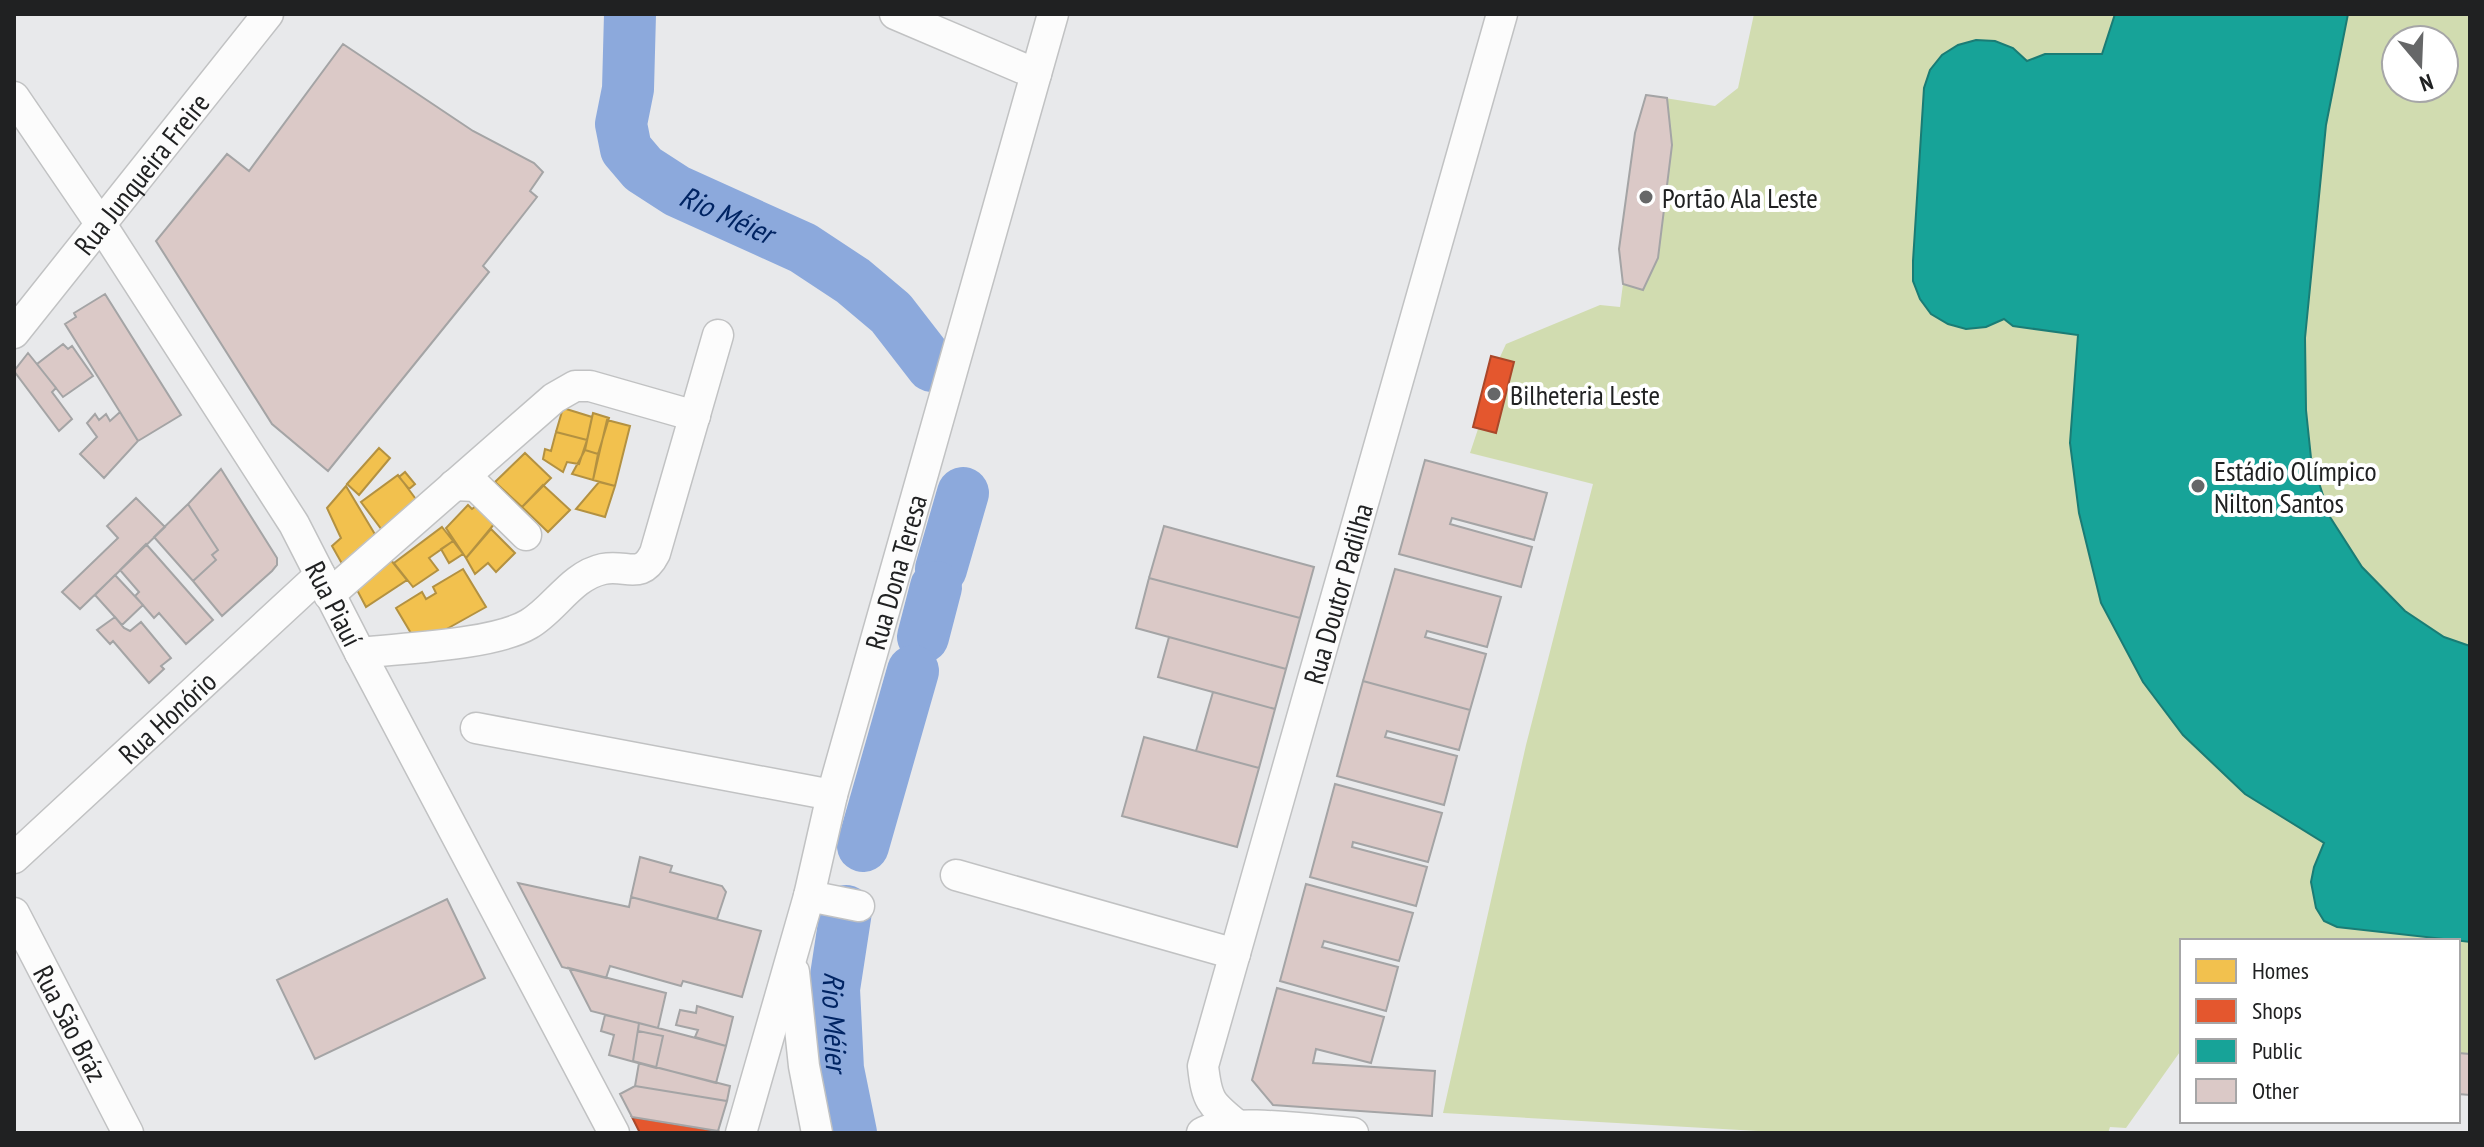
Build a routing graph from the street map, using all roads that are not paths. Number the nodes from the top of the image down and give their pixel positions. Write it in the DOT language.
graph roads {
  1 [pos="268,14"];
  2 [pos="895,14"];
  3 [pos="1053,14"];
  4 [pos="1502,14"];
  5 [pos="1036,74"];
  6 [pos="14,97"];
  7 [pos="102,226"];
  8 [pos="14,333"];
  9 [pos="718,335"];
  10 [pos="695,416"];
  11 [pos="454,485"];
  12 [pos="526,535"];
  13 [pos="324,585"];
  14 [pos="360,653"];
  15 [pos="476,728"];
  16 [pos="832,795"];
  17 [pos="14,858"];
  18 [pos="956,875"];
  19 [pos="14,913"];
  20 [pos="1235,954"];
  21 [pos="792,958"];
  22 [pos="1238,1126"];
  23 [pos="128,1133"];
  24 [pos="614,1133"];
  25 [pos="741,1133"];
  26 [pos="817,1133"];
  27 [pos="1202,1133"];
  28 [pos="1353,1133"];
  1 -- 7 [label="street, Rua Junqueira Freire"];
  2 -- 5 [label="street"];
  3 -- 5 [label="street, Rua Dona Teresa"];
  4 -- 20 [label="street, Rua Doutor Padilha"];
  5 -- 16 [label="street, Rua Dona Teresa"];
  6 -- 7 [label="street, Rua Piauí"];
  7 -- 8 [label="street, Rua Junqueira Freire"];
  7 -- 13 [label="street, Rua Piauí"];
  9 -- 10 [label="street"];
  10 -- 11 [label="street, Rua Honório"];
  10 -- 14 [label="street"];
  11 -- 12 [label="street"];
  11 -- 13 [label="street, Rua Honório"];
  13 -- 14 [label="street, Rua Piauí"];
  13 -- 17 [label="street, Rua Honório"];
  14 -- 24 [label="street, Rua Piauí"];
  15 -- 16 [label="street"];
  16 -- 21 [label="street, Rua Dona Teresa"];
  18 -- 20 [label="street"];
  19 -- 23 [label="street, Rua São Bráz"];
  20 -- 22 [label="street, Rua Doutor Padilha"];
  21 -- 25 [label="street, Rua Dona Teresa"];
  21 -- 26 [label="street"];
  22 -- 27 [label="street"];
  22 -- 28 [label="street"];
}
